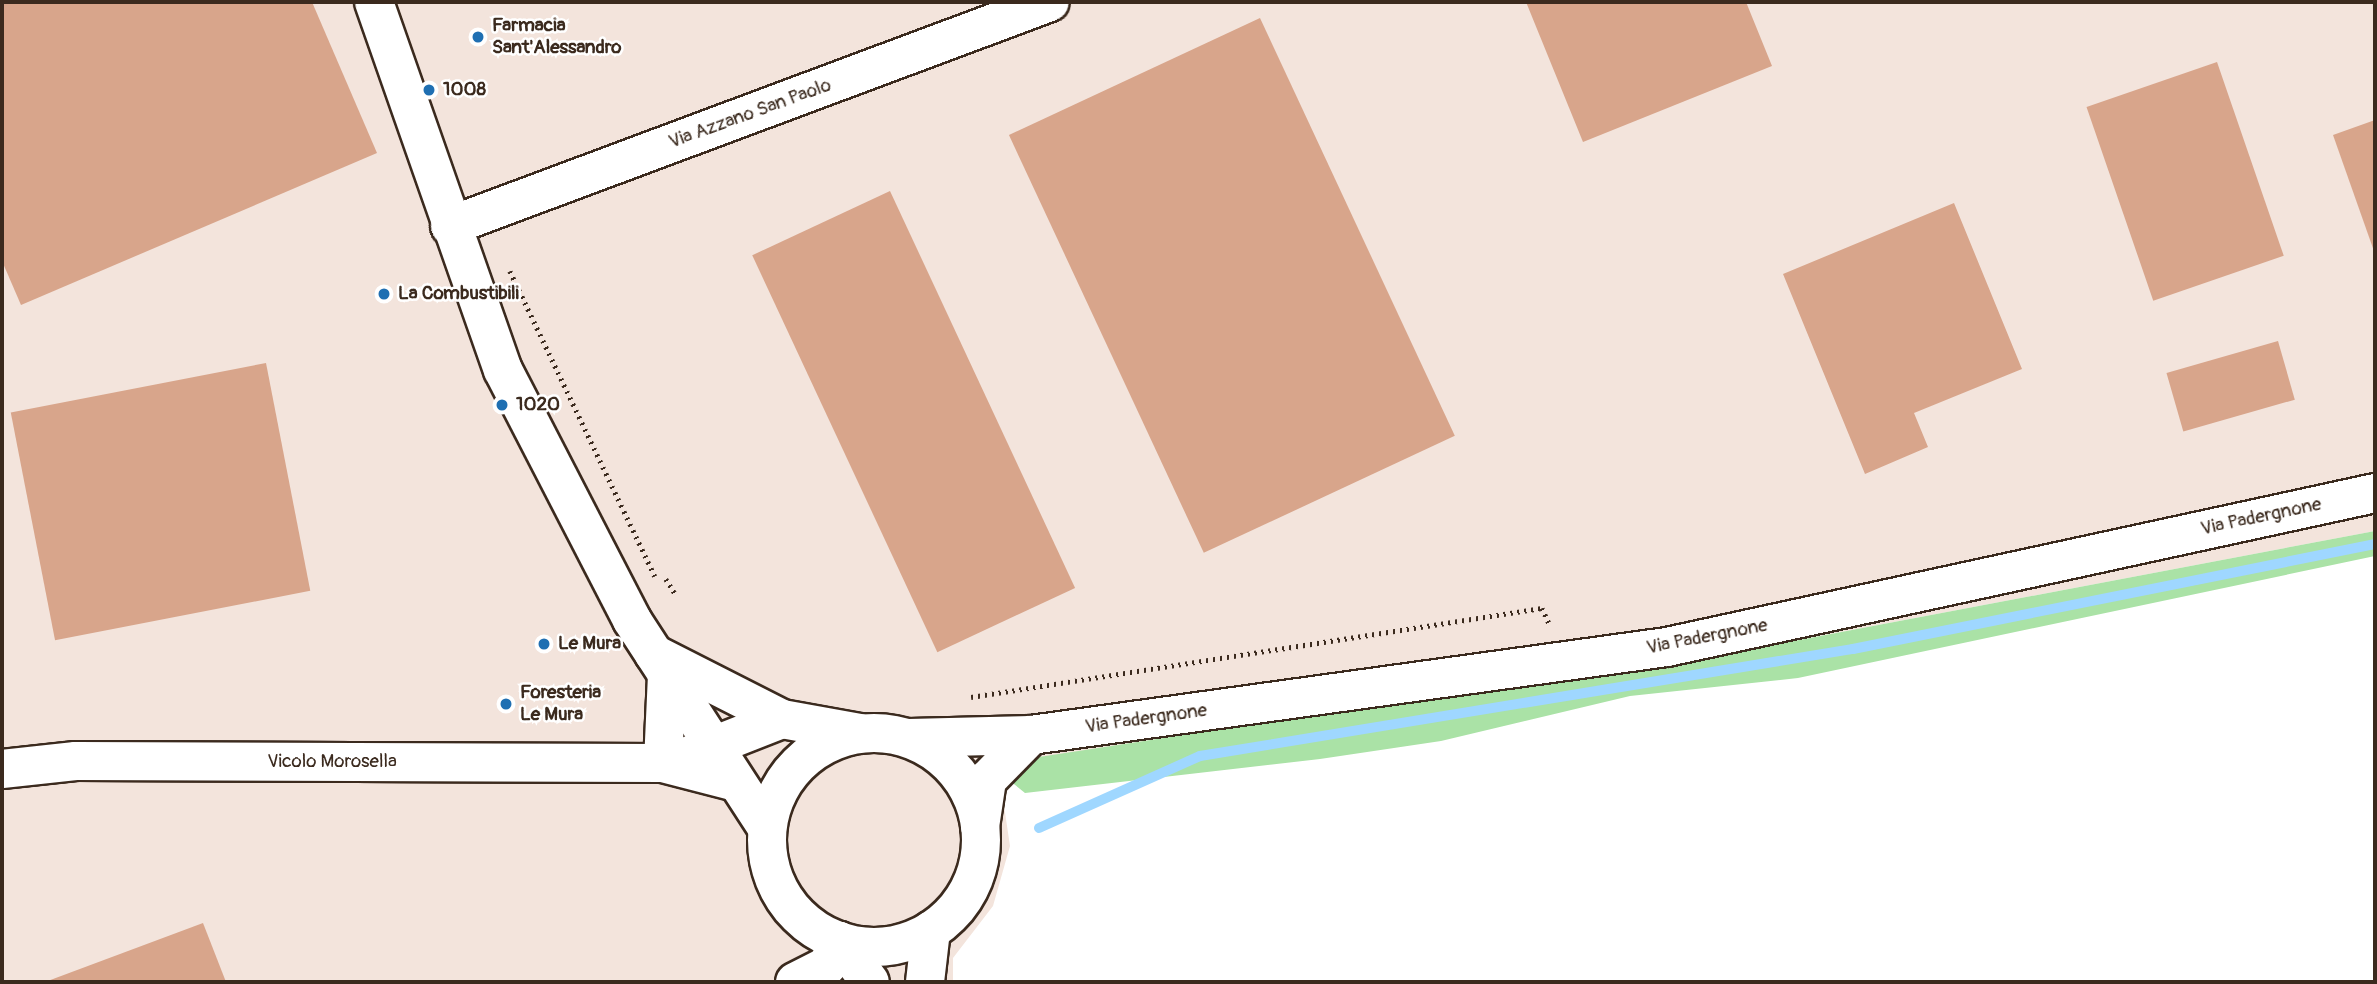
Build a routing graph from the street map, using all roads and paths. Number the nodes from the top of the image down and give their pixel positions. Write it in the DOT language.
graph roads {
  1 [pos="374,2"];
  2 [pos="1049,2"];
  3 [pos="450,226"];
  4 [pos="507,263"];
  5 [pos="2375,492"];
  6 [pos="666,579"];
  7 [pos="660,587"];
  8 [pos="676,595"];
  9 [pos="1566,661"];
  10 [pos="659,664"];
  11 [pos="967,698"];
  12 [pos="782,719"];
  13 [pos="861,733"];
  14 [pos="1031,735"];
  15 [pos="909,738"];
  16 [pos="713,749"];
  17 [pos="663,763"];
  18 [pos="2,769"];
  19 [pos="736,782"];
  20 [pos="980,827"];
  21 [pos="767,828"];
  22 [pos="931,930"];
  23 [pos="839,942"];
  24 [pos="795,982"];
  25 [pos="870,982"];
  26 [pos="925,982"];
  1 -- 3 [label="street"];
  2 -- 3 [label="street, Via Azzano San Paolo"];
  3 -- 10 [label="street"];
  4 -- 7 [label="path"];
  5 -- 9 [label="street, Via Padergnone"];
  6 -- 8 [label="path"];
  9 -- 11 [label="path"];
  9 -- 14 [label="street, Via Padergnone"];
  10 -- 12 [label="street"];
  10 -- 16 [label="street"];
  10 -- 17 [label="street"];
  12 -- 13 [label="street"];
  12 -- 16 [label="street"];
  13 -- 15 [label="street"];
  13 -- 21 [label="street"];
  14 -- 15 [label="street, Via Padergnone"];
  14 -- 20 [label="street"];
  15 -- 20 [label="street"];
  16 -- 17 [label="street"];
  16 -- 19 [label="street"];
  17 -- 18 [label="street, Vicolo Morosella"];
  17 -- 19 [label="street"];
  19 -- 21 [label="street"];
  20 -- 22 [label="street"];
  21 -- 23 [label="street"];
  22 -- 23 [label="street"];
  22 -- 26 [label="street"];
  23 -- 24 [label="street"];
  23 -- 25 [label="street"];
}
